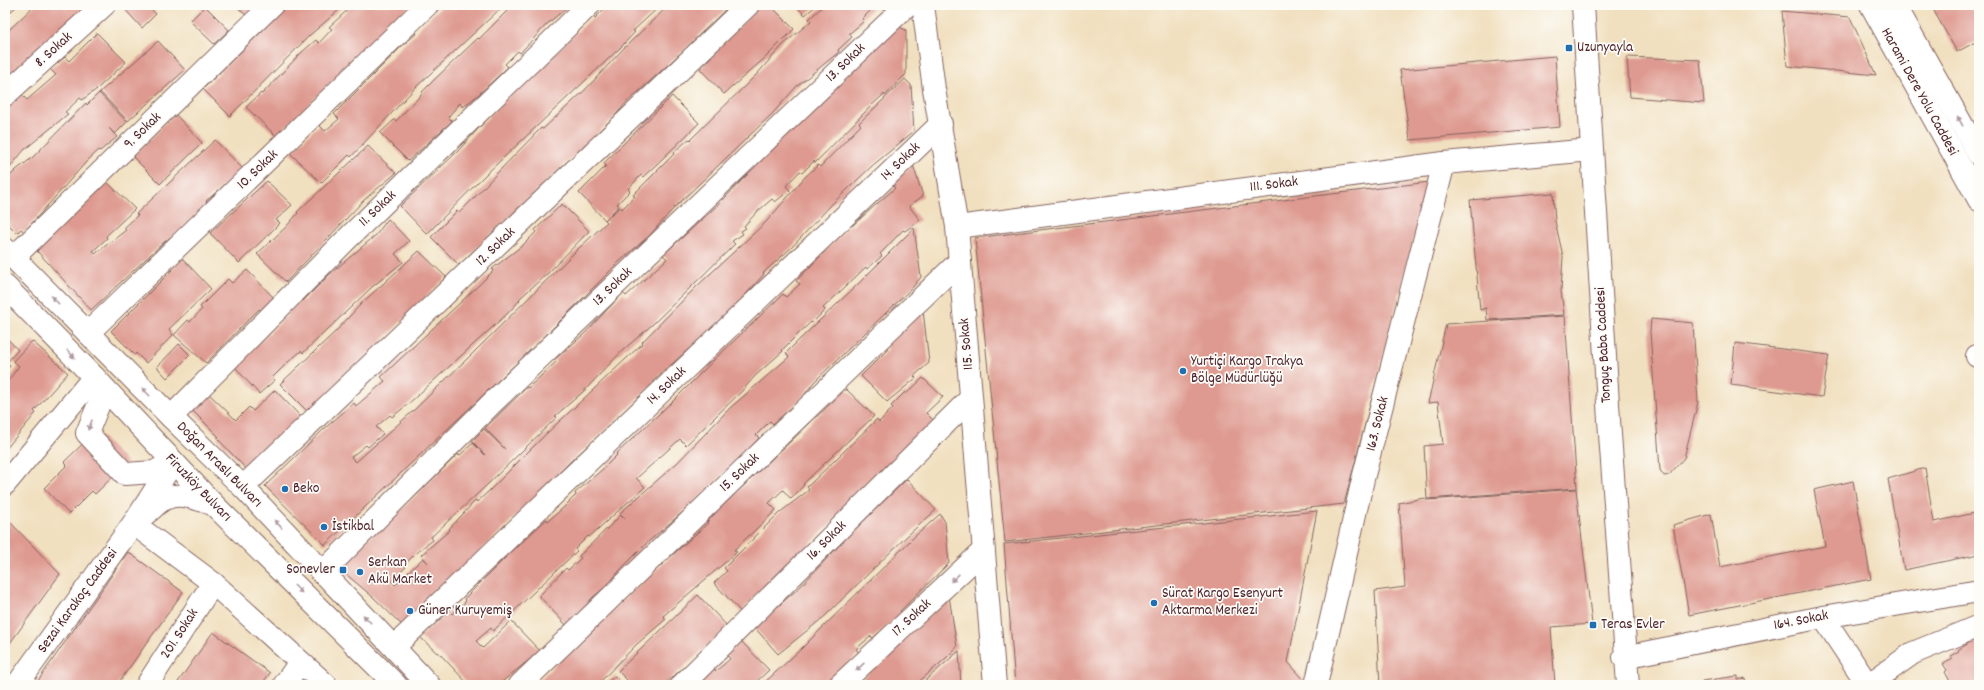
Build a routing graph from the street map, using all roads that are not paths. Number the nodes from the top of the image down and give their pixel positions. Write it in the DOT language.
graph roads {
  1 [pos="104,5"];
  2 [pos="272,5"];
  3 [pos="427,5"];
  4 [pos="589,5"];
  5 [pos="748,5"];
  6 [pos="906,5"];
  7 [pos="923,5"];
  8 [pos="1583,5"];
  9 [pos="1871,5"];
  10 [pos="1895,5"];
  11 [pos="5,94"];
  12 [pos="941,124"];
  13 [pos="1592,150"];
  14 [pos="1979,155"];
  15 [pos="1444,163"];
  16 [pos="1979,200"];
  17 [pos="957,227"];
  18 [pos="9,253"];
  19 [pos="960,261"];
  20 [pos="7,294"];
  21 [pos="88,333"];
  22 [pos="99,383"];
  23 [pos="971,398"];
  24 [pos="171,417"];
  25 [pos="173,462"];
  26 [pos="5,484"];
  27 [pos="243,487"];
  28 [pos="213,504"];
  29 [pos="136,520"];
  30 [pos="983,551"];
  31 [pos="322,573"];
  32 [pos="213,583"];
  33 [pos="1979,591"];
  34 [pos="1823,617"];
  35 [pos="1979,626"];
  36 [pos="394,647"];
  37 [pos="1624,657"];
  38 [pos="300,662"];
  39 [pos="381,676"];
  40 [pos="17,685"];
  41 [pos="147,685"];
  42 [pos="284,685"];
  43 [pos="326,685"];
  44 [pos="396,685"];
  45 [pos="430,685"];
  46 [pos="443,685"];
  47 [pos="520,685"];
  48 [pos="682,685"];
  49 [pos="840,685"];
  50 [pos="995,685"];
  51 [pos="1316,685"];
  52 [pos="1628,685"];
  53 [pos="1868,685"];
  1 -- 11 [label="street, 8. Sokak"];
  2 -- 18 [label="street, 9. Sokak"];
  3 -- 21 [label="street, 10. Sokak"];
  4 -- 24 [label="street, 11. Sokak"];
  5 -- 27 [label="street, 12. Sokak"];
  6 -- 31 [label="street, 13. Sokak"];
  7 -- 12 [label="street, 115. Sokak"];
  8 -- 13 [label="street, Tonguç Baba Caddesi"];
  9 -- 16 [label="street, Harami Dere Yolu Caddesi"];
  14 -- 10 [label="street, Harami Dere Yolu Caddesi, one-way"];
  12 -- 17 [label="street, 115. Sokak"];
  12 -- 36 [label="street, 14. Sokak"];
  13 -- 15 [label="street, 111. Sokak"];
  13 -- 37 [label="street, Tonguç Baba Caddesi"];
  15 -- 17 [label="street, 111. Sokak"];
  15 -- 51 [label="street, 163. Sokak"];
  17 -- 19 [label="street, 115. Sokak"];
  21 -- 18 [label="street, Doğan Araslı Bulvarı, one-way"];
  19 -- 23 [label="street, 115. Sokak"];
  19 -- 47 [label="street, 15. Sokak"];
  20 -- 22 [label="street, Firuzköy Bulvarı, one-way"];
  24 -- 21 [label="street, Doğan Araslı Bulvarı, one-way"];
  22 -- 25 [label="street, Firuzköy Bulvarı"];
  22 -- 25 [label="street, one-way"];
  22 -- 26 [label="street"];
  23 -- 30 [label="street, 115. Sokak"];
  23 -- 48 [label="street, 16. Sokak"];
  24 -- 27 [label="street, Doğan Araslı Bulvarı"];
  25 -- 28 [label="street, Firuzköy Bulvarı"];
  25 -- 29 [label="street, Sezai Karakoç Caddesi"];
  31 -- 27 [label="street, Doğan Araslı Bulvarı, one-way"];
  28 -- 29 [label="street"];
  28 -- 39 [label="street, Firuzköy Bulvarı, one-way"];
  29 -- 32 [label="street"];
  29 -- 40 [label="street, Sezai Karakoç Caddesi"];
  30 -- 49 [label="street, 17. Sokak, one-way"];
  30 -- 50 [label="street, 115. Sokak"];
  36 -- 31 [label="street, Doğan Araslı Bulvarı, one-way"];
  32 -- 38 [label="street"];
  32 -- 41 [label="street, 201. Sokak"];
  33 -- 34 [label="street, 164. Sokak"];
  34 -- 37 [label="street, 164. Sokak"];
  34 -- 53 [label="street"];
  35 -- 53 [label="street"];
  36 -- 45 [label="street, Doğan Araslı Bulvarı"];
  36 -- 46 [label="street"];
  37 -- 52 [label="street, Tonguç Baba Caddesi"];
  38 -- 42 [label="street"];
  38 -- 43 [label="street"];
  39 -- 44 [label="street, Firuzköy Bulvarı"];
}
